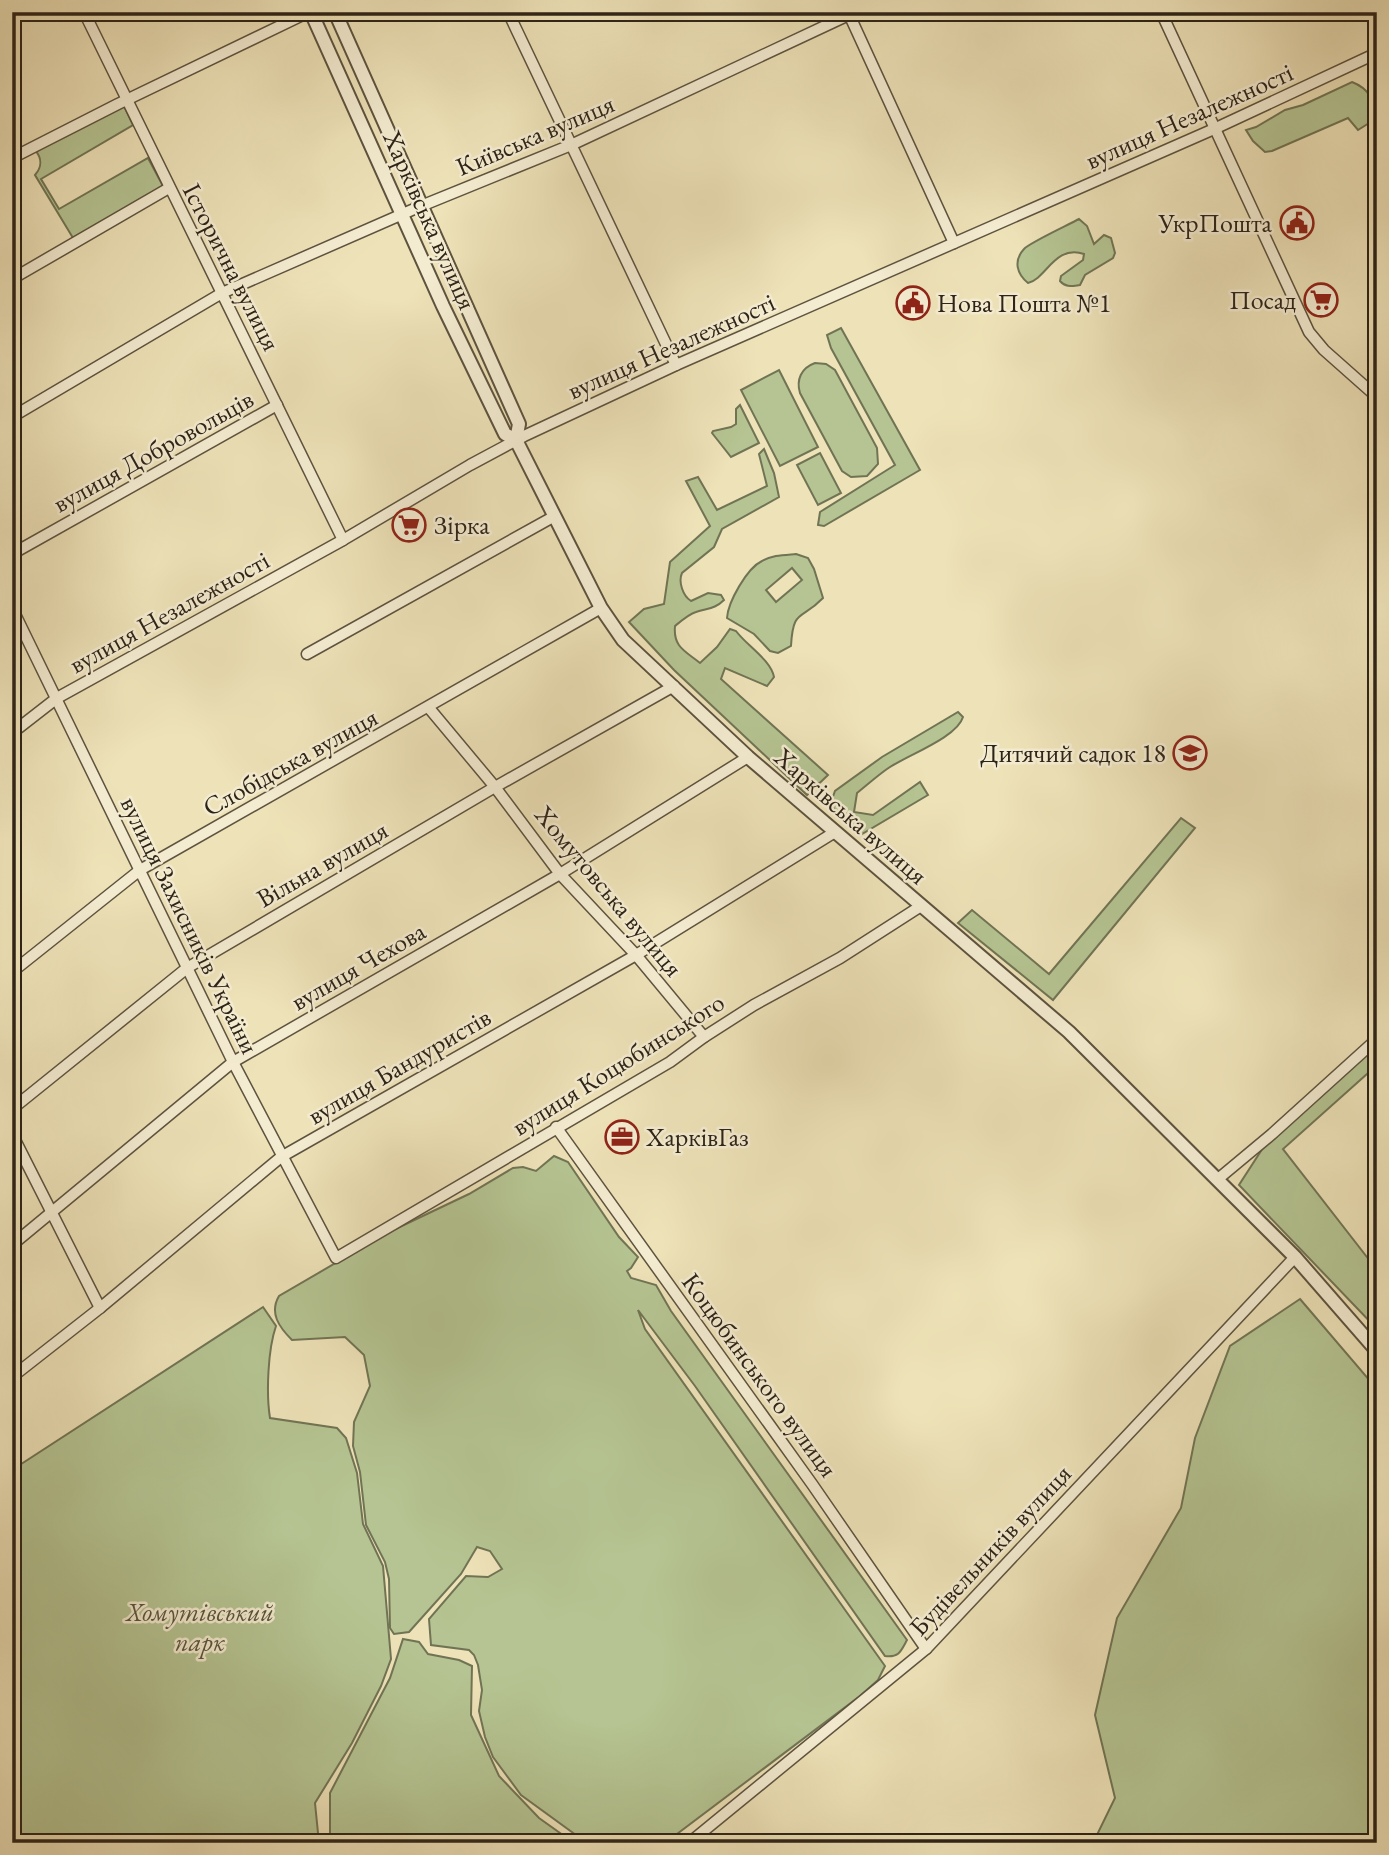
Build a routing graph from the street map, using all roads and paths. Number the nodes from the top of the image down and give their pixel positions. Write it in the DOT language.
graph roads {
  1 [pos="84,12"];
  2 [pos="310,12"];
  3 [pos="335,12"];
  4 [pos="508,12"];
  5 [pos="1161,12"];
  6 [pos="851,13"];
  7 [pos="1377,53"];
  8 [pos="126,100"];
  9 [pos="1214,129"];
  10 [pos="571,145"];
  11 [pos="12,158"];
  12 [pos="169,188"];
  13 [pos="421,206"];
  14 [pos="403,214"];
  15 [pos="954,243"];
  16 [pos="12,279"];
  17 [pos="222,293"];
  18 [pos="676,365"];
  19 [pos="1377,397"];
  20 [pos="277,405"];
  21 [pos="12,418"];
  22 [pos="516,440"];
  23 [pos="553,517"];
  24 [pos="343,540"];
  25 [pos="12,554"];
  26 [pos="12,608"];
  27 [pos="601,608"];
  28 [pos="307,654"];
  29 [pos="674,686"];
  30 [pos="57,698"];
  31 [pos="429,708"];
  32 [pos="12,733"];
  33 [pos="748,757"];
  34 [pos="495,787"];
  35 [pos="835,832"];
  36 [pos="140,870"];
  37 [pos="560,874"];
  38 [pos="921,906"];
  39 [pos="636,955"];
  40 [pos="187,968"];
  41 [pos="12,972"];
  42 [pos="704,1037"];
  43 [pos="1377,1039"];
  44 [pos="233,1062"];
  45 [pos="12,1109"];
  46 [pos="556,1127"];
  47 [pos="12,1134"];
  48 [pos="281,1157"];
  49 [pos="1218,1179"];
  50 [pos="52,1211"];
  51 [pos="12,1244"];
  52 [pos="1295,1257"];
  53 [pos="336,1258"];
  54 [pos="100,1308"];
  55 [pos="1377,1350"];
  56 [pos="12,1377"];
  57 [pos="926,1649"];
  58 [pos="689,1843"];
  1 -- 8 [label="street, Історична вулиця"];
  2 -- 8 [label="street"];
  2 -- 14 [label="street, Харківська вулиця"];
  3 -- 13 [label="street, Харківська вулиця"];
  4 -- 10 [label="street"];
  5 -- 9 [label="street"];
  6 -- 10 [label="street, Київська вулиця"];
  6 -- 15 [label="street"];
  7 -- 9 [label="street, вулиця Незалежності"];
  8 -- 11 [label="street"];
  8 -- 12 [label="street, Історична вулиця"];
  9 -- 15 [label="street, вулиця Незалежності"];
  9 -- 19 [label="street"];
  10 -- 13 [label="street, Київська вулиця"];
  10 -- 18 [label="street"];
  12 -- 16 [label="street"];
  12 -- 17 [label="street, Історична вулиця"];
  13 -- 14 [label="street, Київська вулиця"];
  13 -- 22 [label="street, Харківська вулиця"];
  14 -- 17 [label="street, Київська вулиця"];
  14 -- 22 [label="street, Харківська вулиця"];
  15 -- 18 [label="street, вулиця Незалежності"];
  17 -- 20 [label="street, Історична вулиця"];
  17 -- 21 [label="street, Київська вулиця"];
  18 -- 22 [label="street, вулиця Незалежності"];
  20 -- 24 [label="street, Історична вулиця"];
  20 -- 25 [label="street, вулиця Добровольців"];
  22 -- 23 [label="street, Харківська вулиця"];
  22 -- 24 [label="street, вулиця Незалежності"];
  23 -- 27 [label="street, Харківська вулиця"];
  23 -- 28 [label="street"];
  24 -- 30 [label="street, вулиця Незалежності"];
  26 -- 30 [label="street, вулиця Захисників України"];
  27 -- 29 [label="street, Харківська вулиця"];
  27 -- 31 [label="street, Слобідська вулиця"];
  29 -- 33 [label="street, Харківська вулиця"];
  29 -- 34 [label="street, Вільна вулиця"];
  30 -- 32 [label="street, вулиця Незалежності"];
  30 -- 36 [label="street, вулиця Захисників України"];
  31 -- 34 [label="street, Хомутовська вулиця"];
  31 -- 36 [label="street, Слобідська вулиця"];
  33 -- 35 [label="street, Харківська вулиця"];
  33 -- 37 [label="street, вулиця Чехова"];
  34 -- 37 [label="street, Хомутовська вулиця"];
  34 -- 40 [label="street, Вільна вулиця"];
  35 -- 38 [label="street, Харківська вулиця"];
  35 -- 39 [label="street, вулиця Бандуристів"];
  36 -- 40 [label="street, вулиця Захисників України"];
  36 -- 41 [label="street, Слобідська вулиця"];
  37 -- 39 [label="street, Хомутовська вулиця"];
  37 -- 44 [label="street, вулиця Чехова"];
  38 -- 42 [label="street, вулиця Коцюбинського"];
  38 -- 49 [label="street, Харківська вулиця"];
  39 -- 42 [label="street, Хомутовська вулиця"];
  39 -- 48 [label="street, вулиця Бандуристів"];
  40 -- 44 [label="street, вулиця Захисників України"];
  40 -- 45 [label="street, Вільна вулиця"];
  42 -- 46 [label="street, вулиця Коцюбинського"];
  43 -- 49 [label="street"];
  44 -- 48 [label="street, вулиця Захисників України"];
  44 -- 50 [label="street, вулиця Чехова"];
  46 -- 53 [label="street, вулиця Коцюбинського"];
  46 -- 57 [label="street, Коцюбинського вулиця"];
  47 -- 50 [label="street"];
  48 -- 53 [label="street, вулиця Захисників України"];
  48 -- 54 [label="street, вулиця Бандуристів"];
  49 -- 52 [label="street, Харківська вулиця"];
  50 -- 51 [label="street, вулиця Чехова"];
  50 -- 54 [label="street"];
  52 -- 55 [label="street, Харківська вулиця"];
  52 -- 57 [label="street, Будівельників вулиця"];
  54 -- 56 [label="street, вулиця Бандуристів"];
  57 -- 58 [label="street, Будівельників вулиця"];
}
